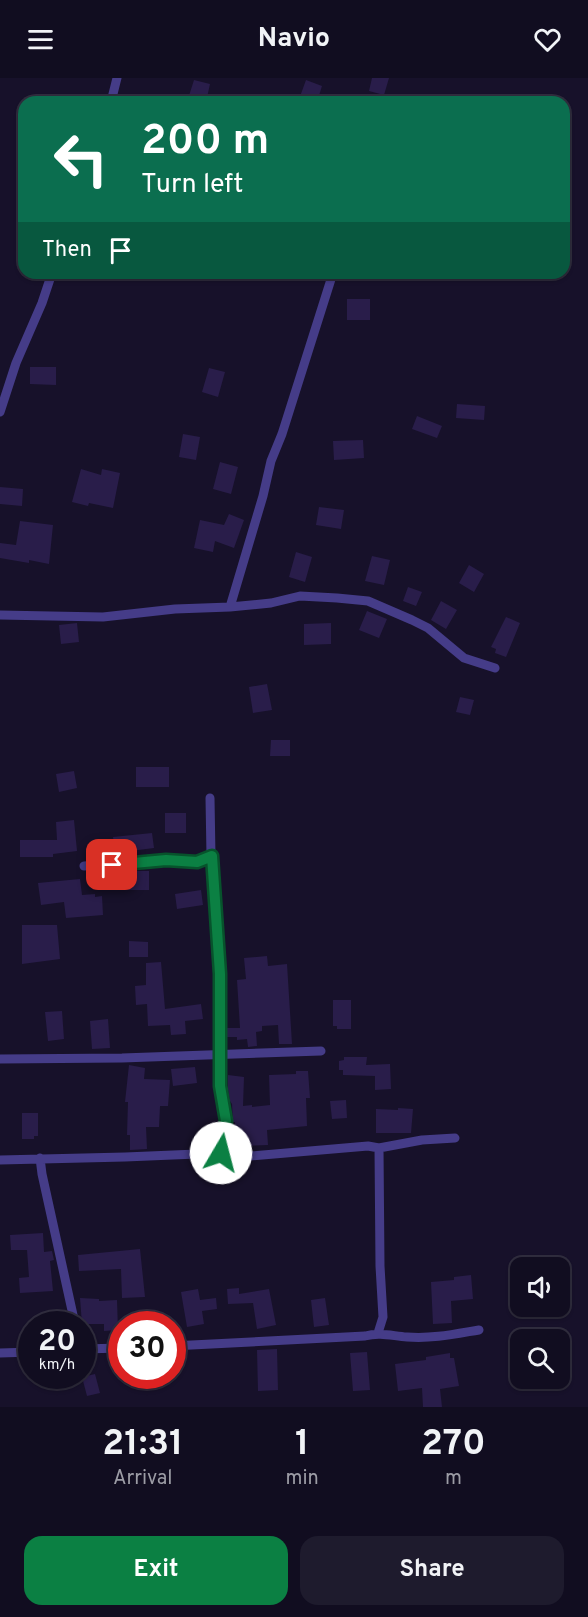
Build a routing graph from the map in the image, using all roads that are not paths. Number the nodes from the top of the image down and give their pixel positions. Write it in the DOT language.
graph roads {
  1 [pos="117,78"];
  2 [pos="112,96"];
  3 [pos="50,279"];
  4 [pos="331,279"];
  5 [pos="0,412"];
  6 [pos="230,607"];
  7 [pos="0,615"];
  8 [pos="495,668"];
  9 [pos="210,798"];
  10 [pos="212,856"];
  11 [pos="84,866"];
  12 [pos="321,1051"];
  13 [pos="220,1055"];
  14 [pos="0,1059"];
  15 [pos="455,1138"];
  16 [pos="380,1148"];
  17 [pos="221,1153"];
  18 [pos="40,1158"];
  19 [pos="0,1160"];
  20 [pos="72,1311"];
  21 [pos="479,1330"];
  22 [pos="378,1333"];
  23 [pos="186,1345"];
  24 [pos="18,1352"];
  25 [pos="0,1353"];
  1 -- 2 [label="street"];
  3 -- 5 [label="street"];
  4 -- 6 [label="street"];
  6 -- 7 [label="street"];
  6 -- 8 [label="street"];
  9 -- 10 [label="street"];
  10 -- 11 [label="street"];
  10 -- 13 [label="street"];
  12 -- 13 [label="street"];
  13 -- 14 [label="street"];
  13 -- 17 [label="street"];
  15 -- 16 [label="street"];
  16 -- 17 [label="street"];
  16 -- 22 [label="street"];
  17 -- 18 [label="street"];
  18 -- 19 [label="street"];
  18 -- 20 [label="street"];
  21 -- 22 [label="street"];
  22 -- 23 [label="street"];
  24 -- 25 [label="street"];
}
